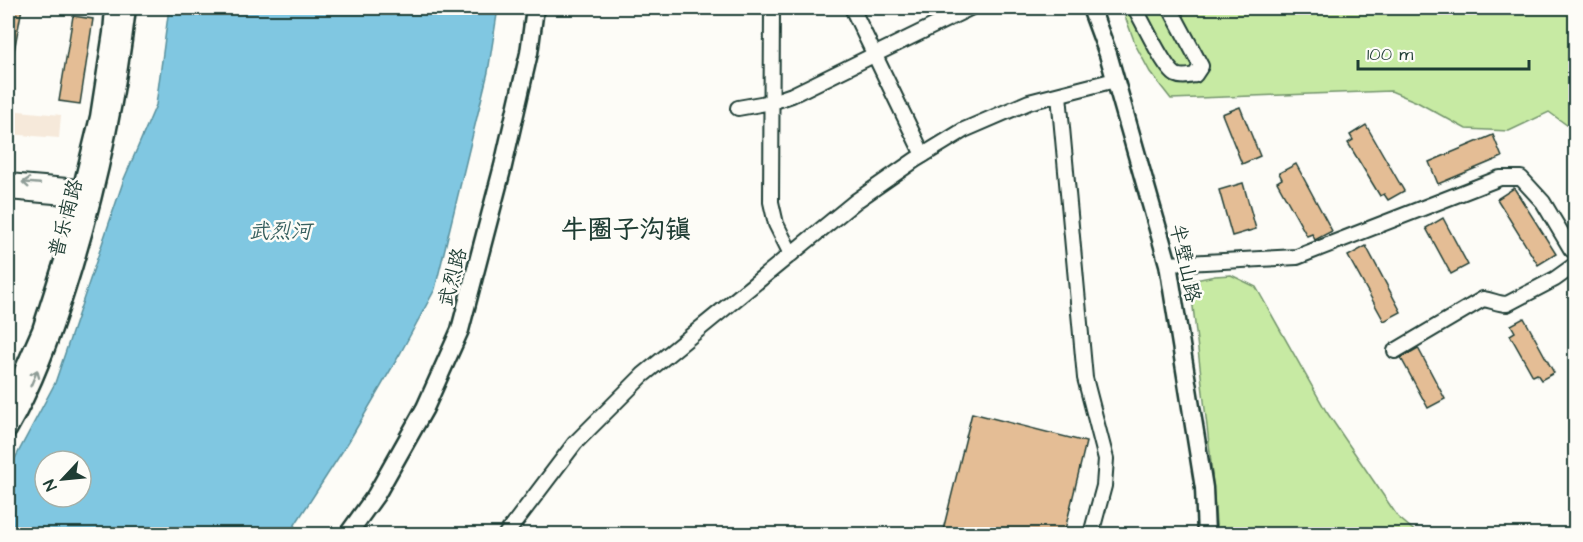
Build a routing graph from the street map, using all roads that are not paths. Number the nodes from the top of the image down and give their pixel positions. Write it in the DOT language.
graph roads {
  1 [pos="114,8"];
  2 [pos="127,8"];
  3 [pos="535,8"];
  4 [pos="772,8"];
  5 [pos="852,8"];
  6 [pos="970,8"];
  7 [pos="1090,8"];
  8 [pos="1136,8"];
  9 [pos="1170,8"];
  10 [pos="874,54"];
  11 [pos="1115,80"];
  12 [pos="1059,95"];
  13 [pos="772,102"];
  14 [pos="738,108"];
  15 [pos="923,155"];
  16 [pos="8,181"];
  17 [pos="8,192"];
  18 [pos="87,193"];
  19 [pos="1575,253"];
  20 [pos="791,254"];
  21 [pos="1168,264"];
  22 [pos="1575,264"];
  23 [pos="1395,351"];
  24 [pos="8,405"];
  25 [pos="8,430"];
  26 [pos="348,534"];
  27 [pos="506,534"];
  28 [pos="1091,534"];
  29 [pos="1206,534"];
  1 -- 18 [label="main road, 普乐南路"];
  2 -- 18 [label="main road, 普乐南路"];
  3 -- 26 [label="main road, 武烈路"];
  4 -- 13 [label="street"];
  5 -- 10 [label="street"];
  6 -- 10 [label="street"];
  7 -- 11 [label="main road, 半壁山路"];
  8 -- 9 [label="street"];
  10 -- 13 [label="street"];
  10 -- 15 [label="street"];
  11 -- 12 [label="street"];
  11 -- 21 [label="main road, 半壁山路"];
  12 -- 15 [label="street"];
  12 -- 28 [label="street"];
  13 -- 14 [label="street"];
  13 -- 20 [label="street"];
  15 -- 20 [label="street"];
  18 -- 16 [label="street, one-way"];
  17 -- 18 [label="street"];
  18 -- 24 [label="main road, 普乐南路"];
  25 -- 18 [label="main road, 普乐南路, one-way"];
  19 -- 21 [label="street"];
  20 -- 27 [label="street"];
  21 -- 29 [label="main road, 半壁山路"];
  22 -- 23 [label="street"];
}
